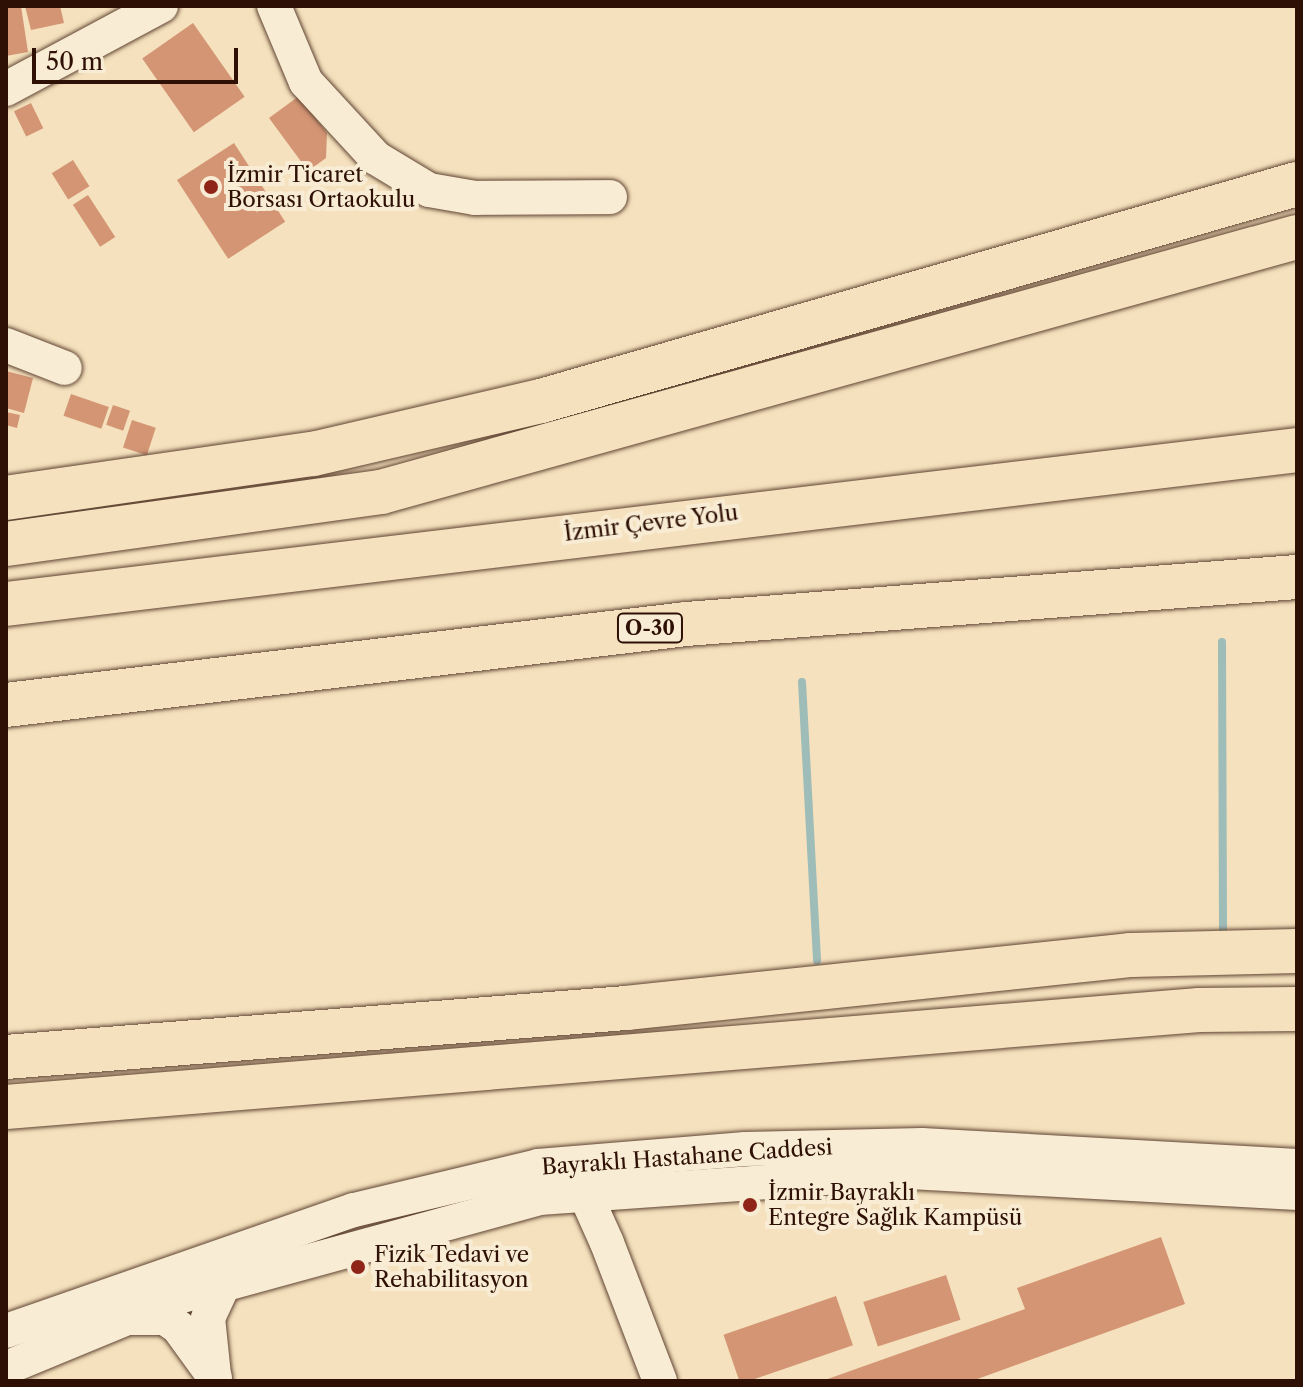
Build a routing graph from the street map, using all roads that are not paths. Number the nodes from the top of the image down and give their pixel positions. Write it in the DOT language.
graph roads {
  1 [pos="161,6"];
  2 [pos="274,6"];
  3 [pos="115,17"];
  4 [pos="6,89"];
  5 [pos="1297,184"];
  6 [pos="610,197"];
  7 [pos="1297,237"];
  8 [pos="6,345"];
  9 [pos="65,368"];
  10 [pos="1297,450"];
  11 [pos="6,498"];
  12 [pos="6,544"];
  13 [pos="1297,577"];
  14 [pos="6,604"];
  15 [pos="6,705"];
  16 [pos="1297,951"];
  17 [pos="1297,1009"];
  18 [pos="6,1057"];
  19 [pos="6,1107"];
  20 [pos="538,1166"];
  21 [pos="1297,1166"];
  22 [pos="1297,1193"];
  23 [pos="586,1196"];
  24 [pos="224,1284"];
  25 [pos="123,1319"];
  26 [pos="6,1331"];
  27 [pos="6,1368"];
  28 [pos="212,1380"];
  29 [pos="660,1381"];
  1 -- 3 [label="street"];
  2 -- 6 [label="street"];
  3 -- 4 [label="street"];
  5 -- 11 [label="highway"];
  7 -- 12 [label="highway"];
  8 -- 9 [label="street"];
  10 -- 14 [label="highway, İzmir Çevre Yolu"];
  13 -- 15 [label="highway, O-30"];
  16 -- 18 [label="highway"];
  17 -- 19 [label="highway"];
  20 -- 21 [label="street, Bayraklı Hastahane Caddesi"];
  20 -- 23 [label="street"];
  20 -- 26 [label="street, Bayraklı Hastahane Caddesi"];
  22 -- 23 [label="street, Bayraklı Hastahane Caddesi"];
  23 -- 24 [label="street, Bayraklı Hastahane Caddesi"];
  23 -- 29 [label="street"];
  24 -- 25 [label="street, Bayraklı Hastahane Caddesi"];
  24 -- 28 [label="street"];
  25 -- 27 [label="street, Bayraklı Hastahane Caddesi"];
  25 -- 28 [label="street"];
}
